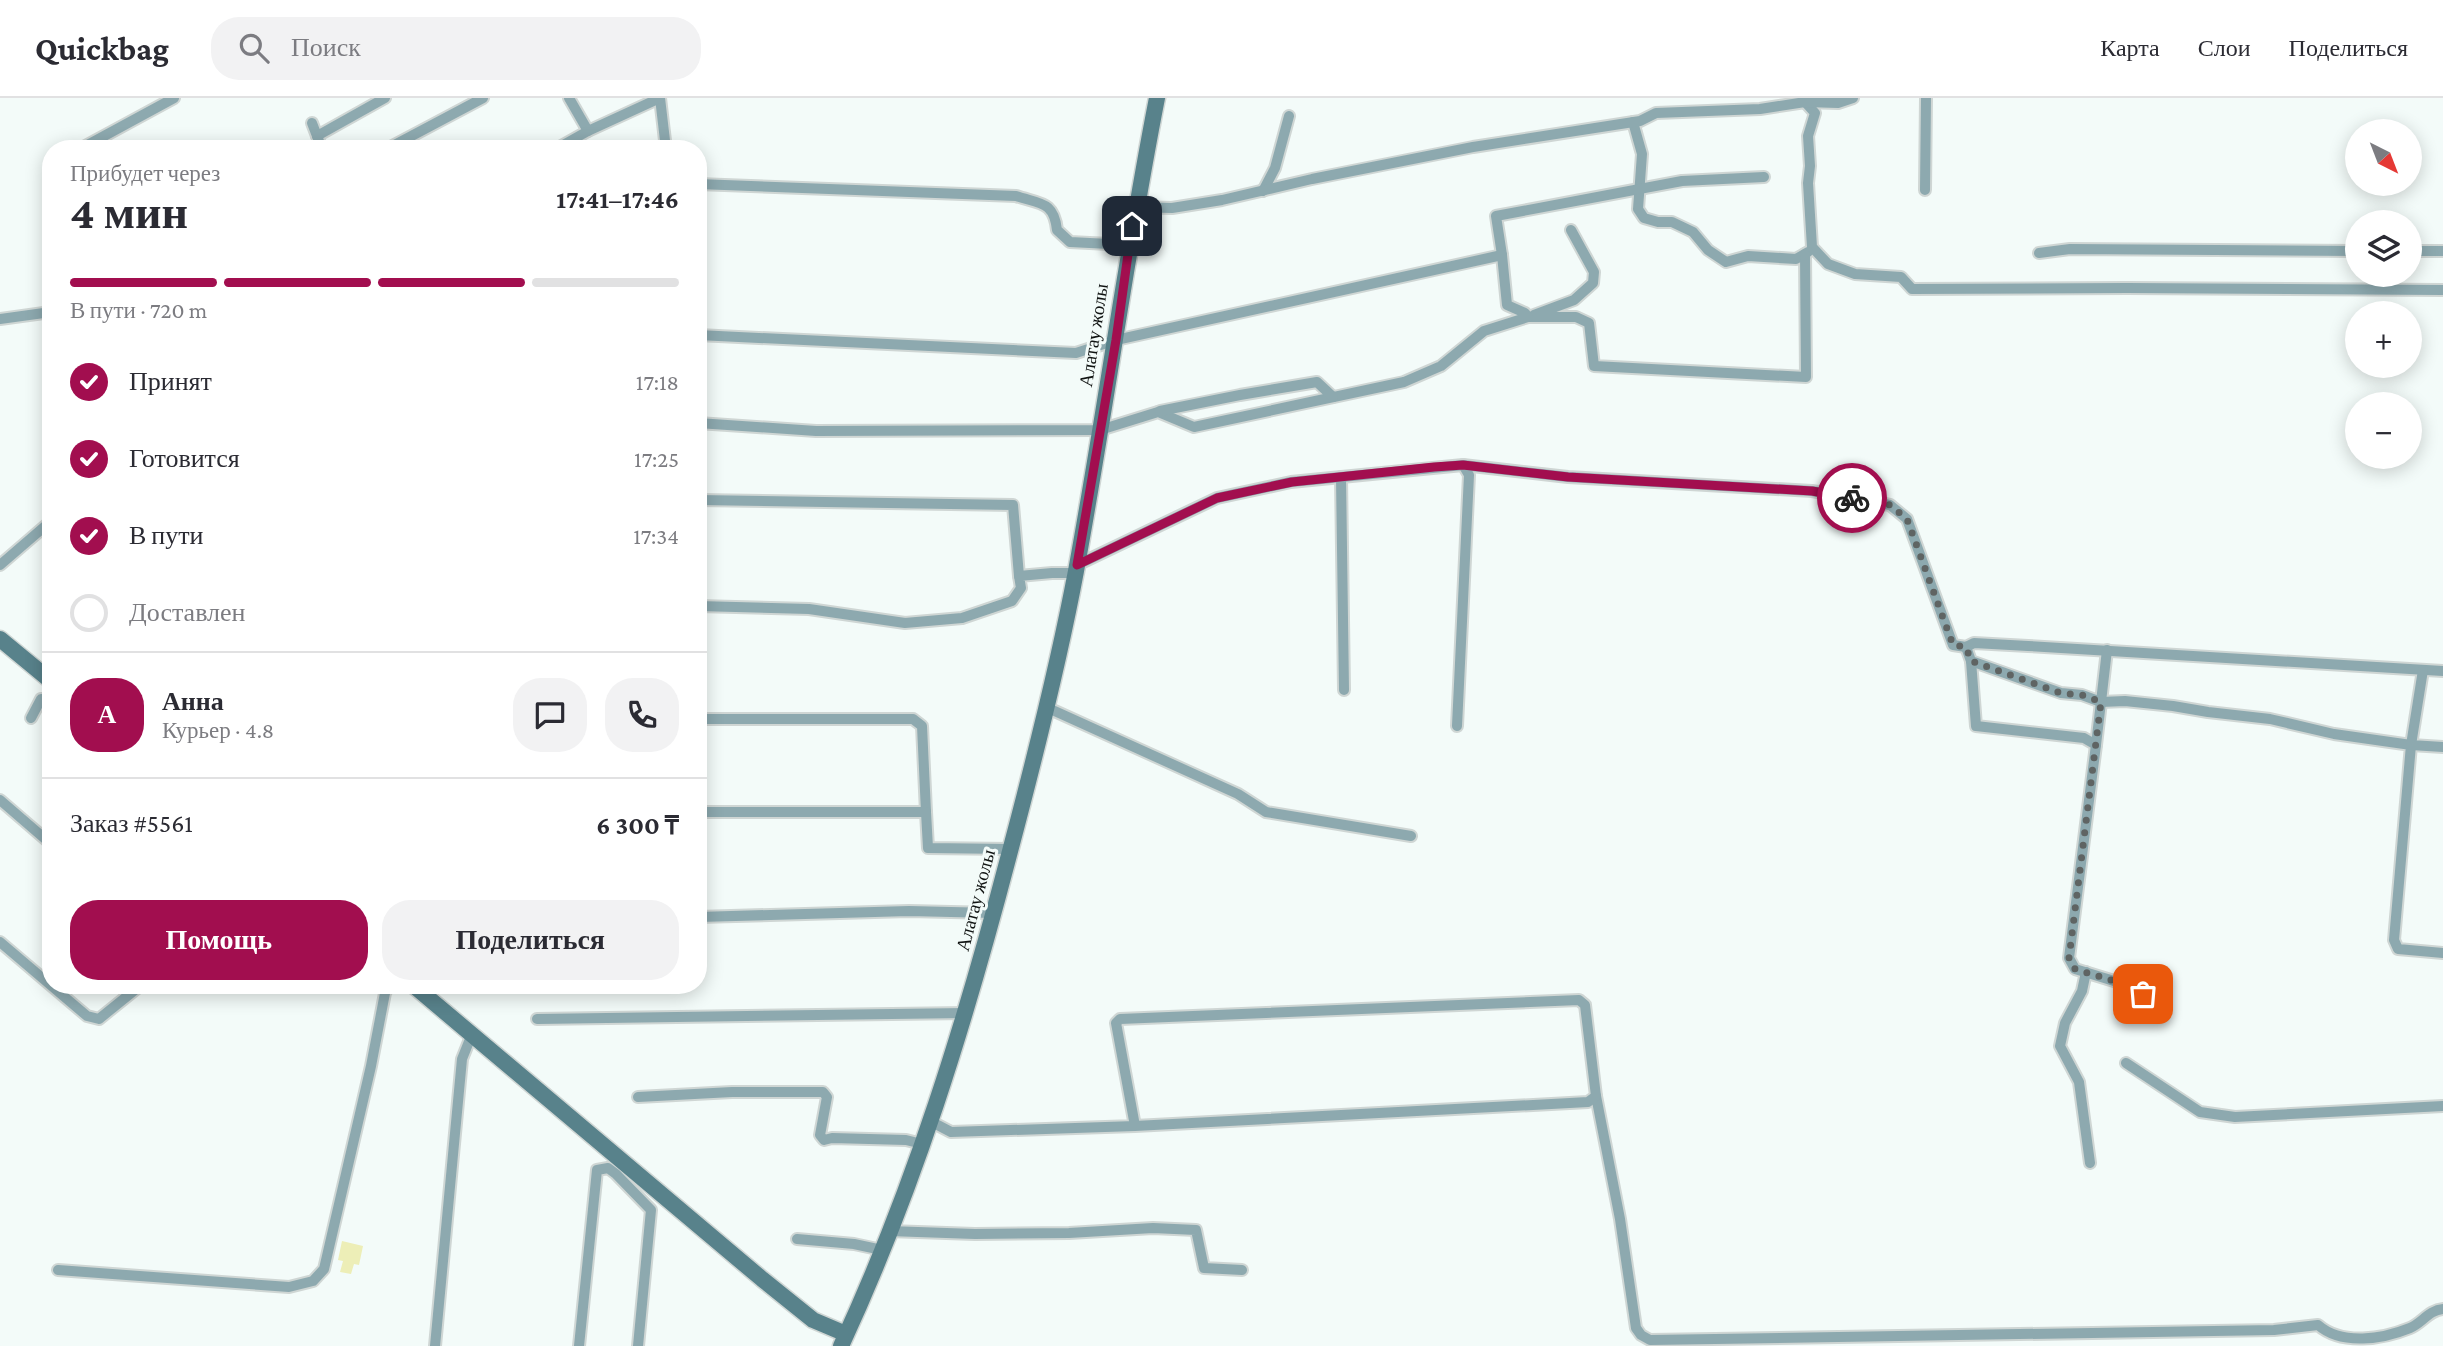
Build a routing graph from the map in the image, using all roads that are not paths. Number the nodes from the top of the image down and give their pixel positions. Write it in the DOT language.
graph roads {
  1 [pos="174,98"];
  2 [pos="385,98"];
  3 [pos="483,98"];
  4 [pos="569,98"];
  5 [pos="660,98"];
  6 [pos="1157,98"];
  7 [pos="1853,98"];
  8 [pos="1926,98"];
  9 [pos="1805,102"];
  10 [pos="1289,116"];
  11 [pos="1633,122"];
  12 [pos="312,123"];
  13 [pos="588,131"];
  14 [pos="317,136"];
  15 [pos="97,140"];
  16 [pos="319,140"];
  17 [pos="404,140"];
  18 [pos="572,140"];
  19 [pos="665,140"];
  20 [pos="1764,177"];
  21 [pos="707,184"];
  22 [pos="1640,188"];
  23 [pos="1925,190"];
  24 [pos="1262,191"];
  25 [pos="1135,207"];
  26 [pos="1571,230"];
  27 [pos="1129,246"];
  28 [pos="1809,251"];
  29 [pos="2345,251"];
  30 [pos="2422,251"];
  31 [pos="2443,251"];
  32 [pos="2039,253"];
  33 [pos="1502,255"];
  34 [pos="2443,290"];
  35 [pos="42,313"];
  36 [pos="1528,317"];
  37 [pos="0,319"];
  38 [pos="707,335"];
  39 [pos="1116,340"];
  40 [pos="1333,397"];
  41 [pos="1158,412"];
  42 [pos="707,424"];
  43 [pos="1100,430"];
  44 [pos="1463,465"];
  45 [pos="1341,477"];
  46 [pos="707,500"];
  47 [pos="42,529"];
  48 [pos="1077,564"];
  49 [pos="0,565"];
  50 [pos="1020,576"];
  51 [pos="707,606"];
  52 [pos="0,639"];
  53 [pos="1966,647"];
  54 [pos="2107,650"];
  55 [pos="1971,661"];
  56 [pos="2423,670"];
  57 [pos="2443,671"];
  58 [pos="42,674"];
  59 [pos="1344,690"];
  60 [pos="42,699"];
  61 [pos="2101,702"];
  62 [pos="1048,708"];
  63 [pos="32,718"];
  64 [pos="707,719"];
  65 [pos="1457,726"];
  66 [pos="2096,745"];
  67 [pos="2411,746"];
  68 [pos="2443,747"];
  69 [pos="0,800"];
  70 [pos="707,812"];
  71 [pos="926,812"];
  72 [pos="42,836"];
  73 [pos="1411,836"];
  74 [pos="1010,849"];
  75 [pos="993,913"];
  76 [pos="707,917"];
  77 [pos="0,942"];
  78 [pos="2443,953"];
  79 [pos="2086,972"];
  80 [pos="42,978"];
  81 [pos="61,994"];
  82 [pos="130,994"];
  83 [pos="385,994"];
  84 [pos="424,994"];
  85 [pos="2143,994"];
  86 [pos="966,1013"];
  87 [pos="537,1019"];
  88 [pos="472,1034"];
  89 [pos="2126,1063"];
  90 [pos="1597,1096"];
  91 [pos="638,1097"];
  92 [pos="2443,1106"];
  93 [pos="930,1121"];
  94 [pos="1135,1126"];
  95 [pos="922,1144"];
  96 [pos="2090,1163"];
  97 [pos="889,1231"];
  98 [pos="797,1239"];
  99 [pos="882,1250"];
  100 [pos="58,1270"];
  101 [pos="1242,1270"];
  102 [pos="2443,1309"];
  103 [pos="844,1340"];
  104 [pos="435,1346"];
  105 [pos="579,1346"];
  106 [pos="638,1346"];
  1 -- 15 [label="street"];
  2 -- 14 [label="street"];
  3 -- 17 [label="street"];
  4 -- 13 [label="street"];
  5 -- 13 [label="street"];
  5 -- 19 [label="street"];
  6 -- 25 [label="main road, Алатау жолы"];
  7 -- 9 [label="street"];
  8 -- 23 [label="street"];
  9 -- 11 [label="street"];
  9 -- 28 [label="street"];
  10 -- 24 [label="street"];
  11 -- 22 [label="street"];
  11 -- 24 [label="street"];
  12 -- 14 [label="street"];
  13 -- 18 [label="street"];
  14 -- 16 [label="street"];
  20 -- 22 [label="street"];
  21 -- 27 [label="street"];
  22 -- 28 [label="street"];
  22 -- 33 [label="street"];
  24 -- 25 [label="street"];
  25 -- 27 [label="main road, Алатау жолы"];
  26 -- 36 [label="street"];
  27 -- 39 [label="main road, Алатау жолы"];
  28 -- 34 [label="street"];
  28 -- 36 [label="street"];
  29 -- 32 [label="street"];
  30 -- 31 [label="street"];
  33 -- 36 [label="street"];
  33 -- 39 [label="street"];
  35 -- 37 [label="street"];
  36 -- 40 [label="street"];
  38 -- 39 [label="street"];
  39 -- 43 [label="main road, Алатау жолы"];
  40 -- 41 [label="street"];
  40 -- 41 [label="street"];
  41 -- 43 [label="street"];
  42 -- 43 [label="street"];
  43 -- 48 [label="main road, Алатау жолы"];
  44 -- 45 [label="street"];
  44 -- 53 [label="street"];
  44 -- 65 [label="street"];
  45 -- 48 [label="street"];
  45 -- 59 [label="street"];
  46 -- 50 [label="street"];
  47 -- 49 [label="street"];
  48 -- 50 [label="street"];
  48 -- 62 [label="main road, Алатау жолы"];
  50 -- 51 [label="street"];
  52 -- 58 [label="main road"];
  53 -- 54 [label="street"];
  53 -- 55 [label="street"];
  54 -- 56 [label="street"];
  54 -- 61 [label="street"];
  55 -- 61 [label="street"];
  55 -- 66 [label="street"];
  56 -- 57 [label="street"];
  56 -- 67 [label="street"];
  60 -- 63 [label="street"];
  61 -- 66 [label="street"];
  61 -- 67 [label="street"];
  62 -- 73 [label="street"];
  62 -- 74 [label="main road, Алатау жолы"];
  64 -- 71 [label="street"];
  66 -- 79 [label="street"];
  67 -- 68 [label="street"];
  67 -- 78 [label="street"];
  69 -- 72 [label="street"];
  70 -- 71 [label="street"];
  71 -- 74 [label="street"];
  74 -- 75 [label="main road, Алатау жолы"];
  75 -- 76 [label="street"];
  75 -- 86 [label="main road, Алатау жолы"];
  77 -- 80 [label="street"];
  79 -- 85 [label="street"];
  79 -- 96 [label="street"];
  81 -- 82 [label="street"];
  83 -- 100 [label="street"];
  84 -- 88 [label="main road"];
  86 -- 87 [label="street"];
  86 -- 93 [label="main road, Алатау жолы"];
  88 -- 103 [label="main road"];
  88 -- 104 [label="street"];
  89 -- 92 [label="street"];
  90 -- 94 [label="street"];
  90 -- 94 [label="street"];
  90 -- 102 [label="street"];
  91 -- 95 [label="street"];
  93 -- 94 [label="street"];
  93 -- 95 [label="main road, Алатау жолы"];
  95 -- 97 [label="main road, Алатау жолы"];
  97 -- 99 [label="main road, Алатау жолы"];
  97 -- 101 [label="street"];
  98 -- 99 [label="street"];
  99 -- 103 [label="main road"];
  105 -- 106 [label="street"];
}
